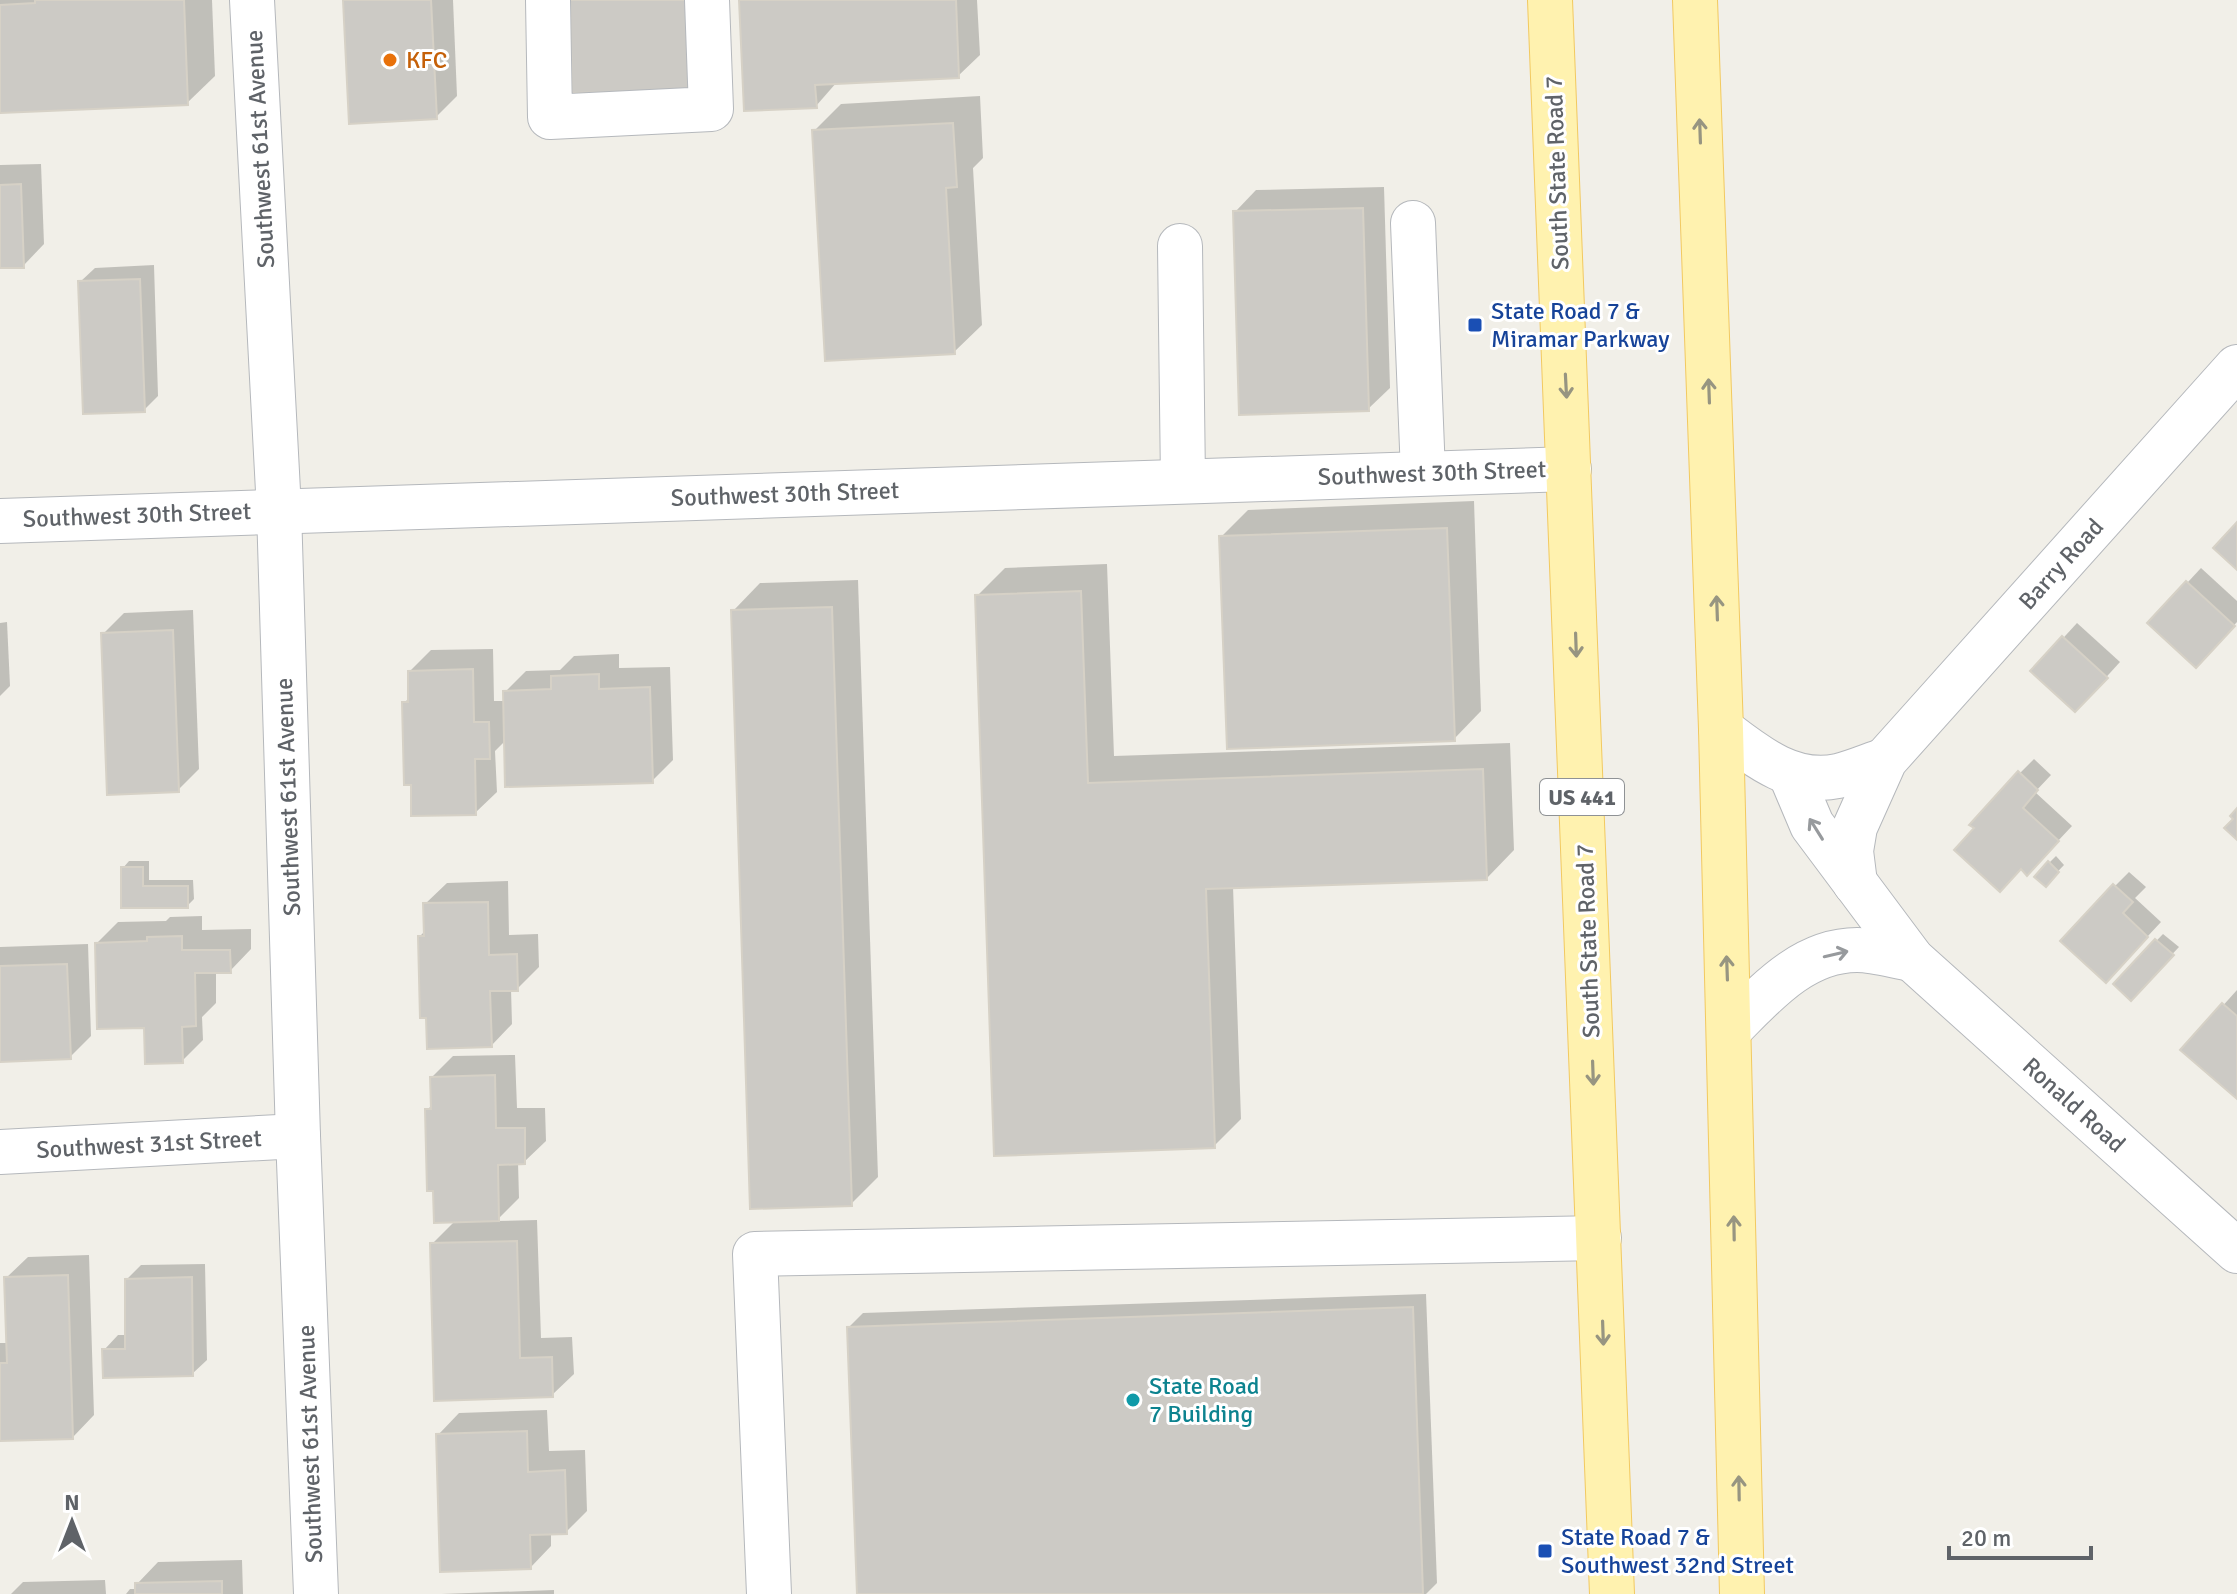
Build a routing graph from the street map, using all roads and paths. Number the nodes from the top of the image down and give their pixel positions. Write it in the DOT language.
graph roads {
  1 [pos="252,0"];
  2 [pos="548,0"];
  3 [pos="707,0"];
  4 [pos="1550,0"];
  5 [pos="1695,0"];
  6 [pos="1413,223"];
  7 [pos="1180,246"];
  8 [pos="2237,367"];
  9 [pos="1569,469"];
  10 [pos="1423,473"];
  11 [pos="1183,481"];
  12 [pos="279,510"];
  13 [pos="0,521"];
  14 [pos="1721,729"];
  15 [pos="1885,760"];
  16 [pos="1790,773"];
  17 [pos="1855,883"];
  18 [pos="1912,959"];
  19 [pos="1729,1030"];
  20 [pos="298,1136"];
  21 [pos="0,1152"];
  22 [pos="1599,1238"];
  23 [pos="2237,1251"];
  24 [pos="1609,1531"];
  25 [pos="316,1594"];
  26 [pos="769,1594"];
  27 [pos="1612,1594"];
  28 [pos="1635,1594"];
  29 [pos="1742,1594"];
  1 -- 12 [label="street, Southwest 61st Avenue"];
  2 -- 3 [label="street"];
  4 -- 9 [label="main road, South State Road 7 / US 441, one-way"];
  14 -- 5 [label="main road, one-way"];
  6 -- 10 [label="street"];
  7 -- 11 [label="street"];
  8 -- 15 [label="street, Barry Road"];
  9 -- 10 [label="street, Southwest 30th Street"];
  9 -- 22 [label="main road, South State Road 7 / US 441, one-way"];
  10 -- 11 [label="street, Southwest 30th Street"];
  11 -- 12 [label="street, Southwest 30th Street"];
  12 -- 13 [label="street, Southwest 30th Street"];
  12 -- 20 [label="street, Southwest 61st Avenue"];
  14 -- 16 [label="street"];
  19 -- 14 [label="main road, one-way"];
  15 -- 16 [label="street, Barry Road"];
  15 -- 17 [label="street, Barry Road"];
  17 -- 16 [label="street, Ronald Road, one-way"];
  17 -- 18 [label="street, Ronald Road"];
  19 -- 18 [label="street, one-way"];
  18 -- 23 [label="street, Ronald Road"];
  29 -- 19 [label="main road, one-way"];
  20 -- 21 [label="street, Southwest 31st Street"];
  20 -- 25 [label="street, Southwest 61st Avenue"];
  22 -- 24 [label="main road, South State Road 7 / US 441, one-way"];
  22 -- 26 [label="street"];
  24 -- 27 [label="main road, South State Road 7 / US 441"];
  24 -- 28 [label="main road"];
}
